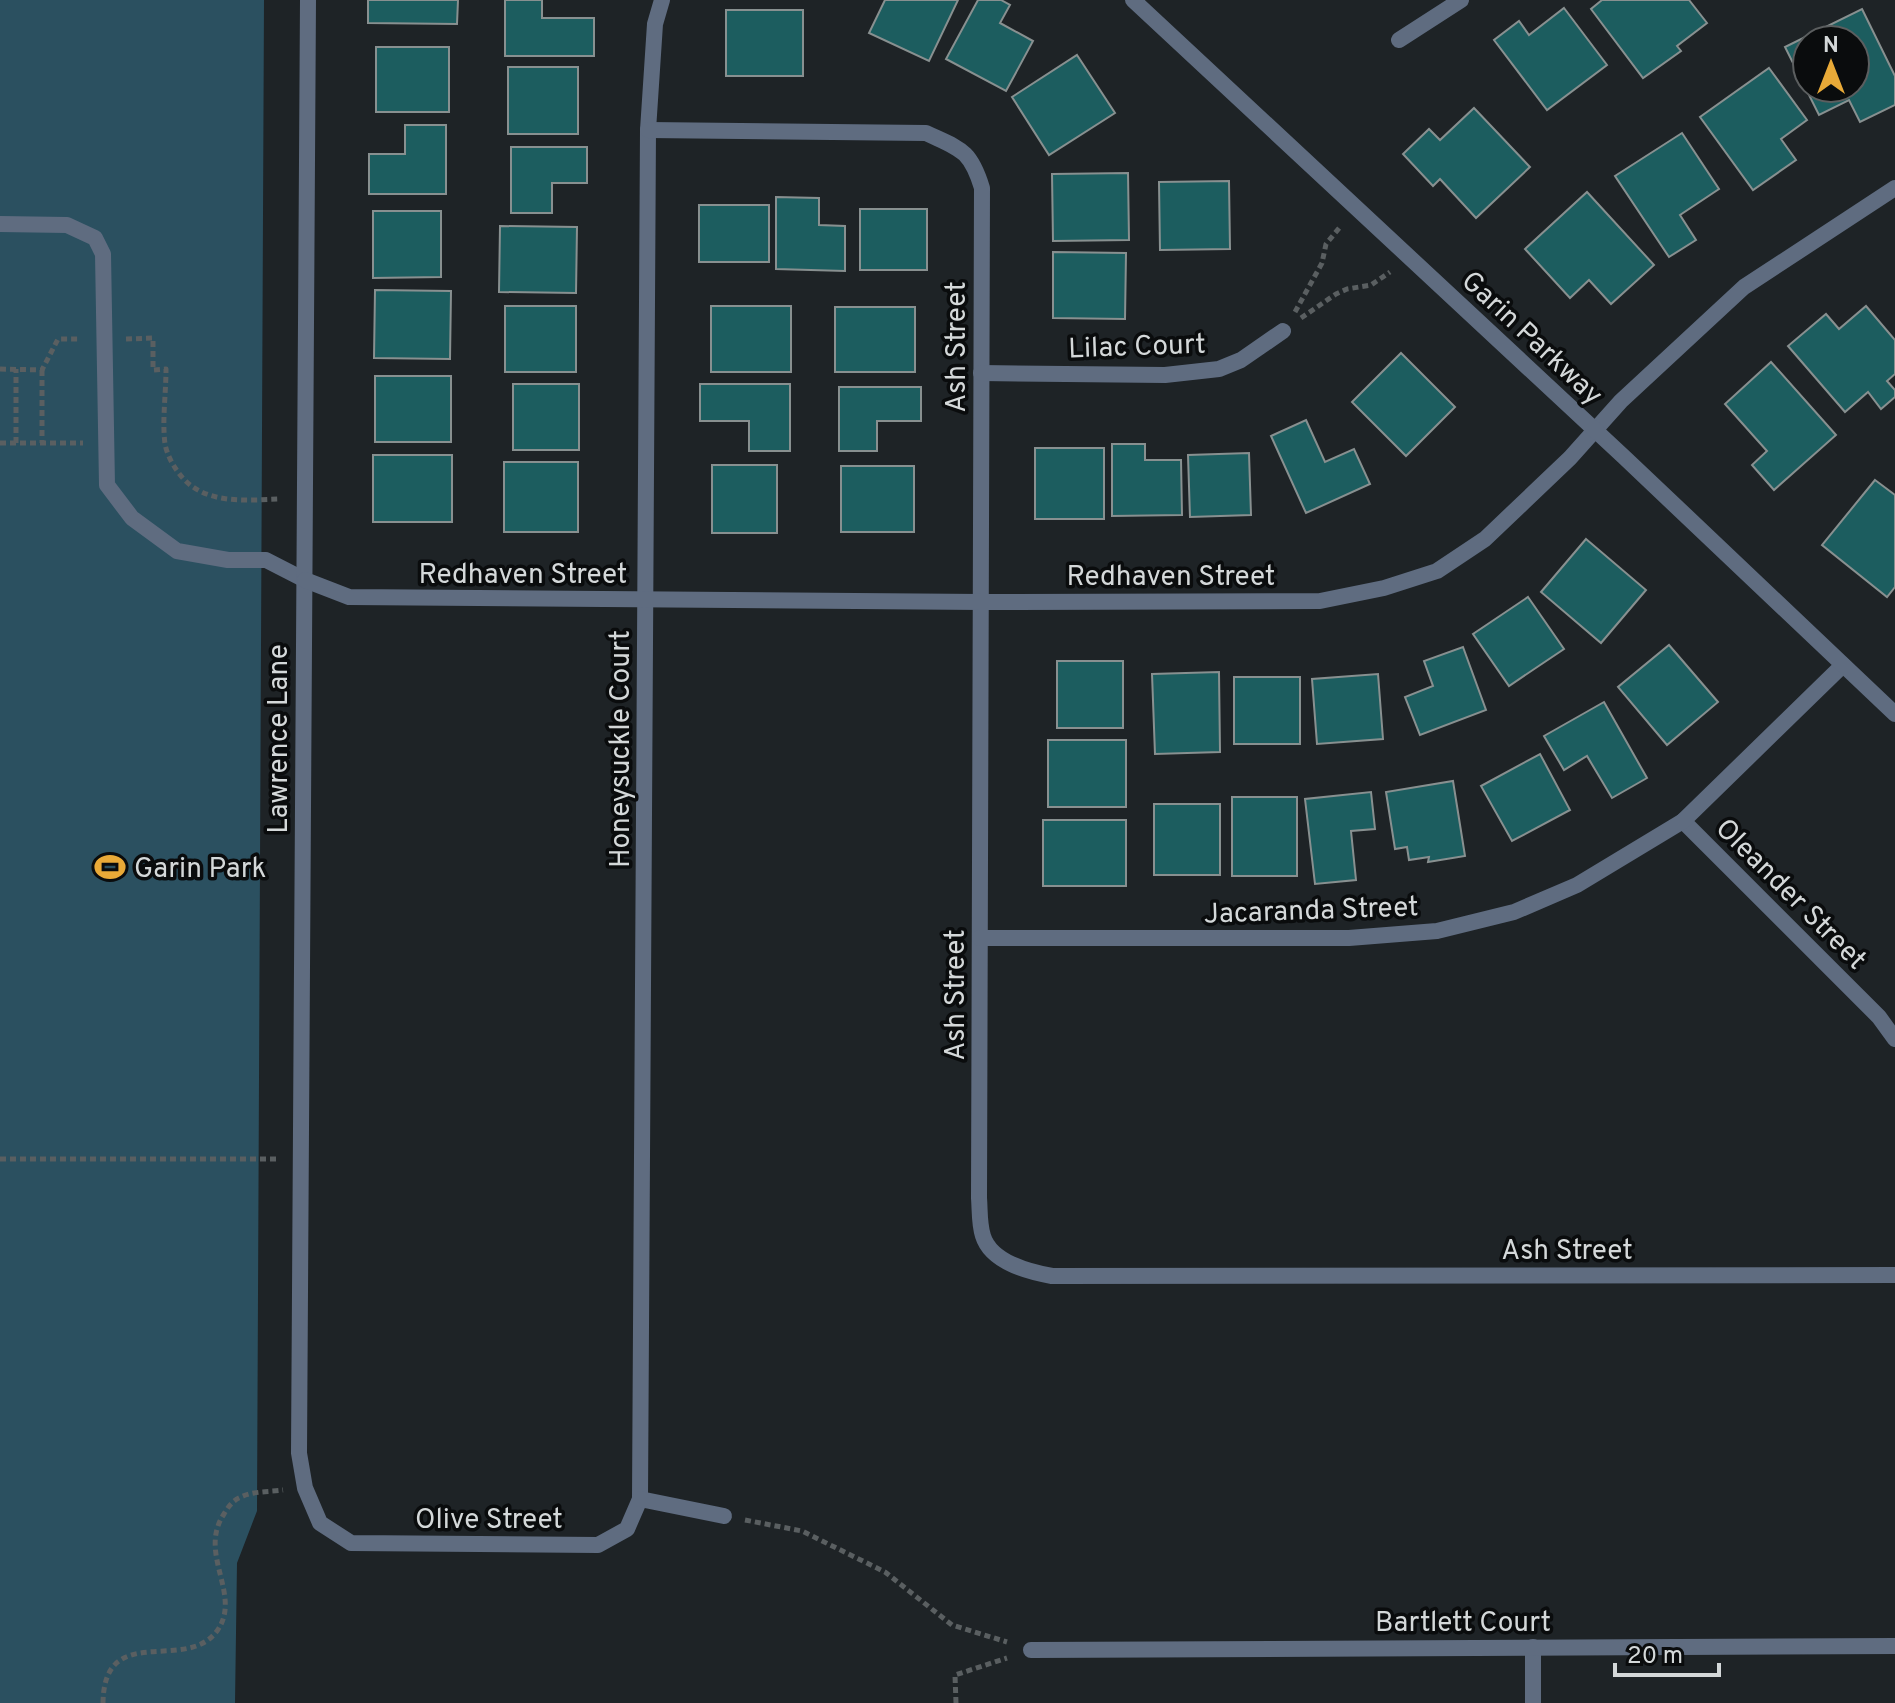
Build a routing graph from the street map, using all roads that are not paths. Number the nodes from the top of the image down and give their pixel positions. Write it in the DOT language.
graph roads {
  1 [pos="308,0"];
  2 [pos="662,0"];
  3 [pos="1133,0"];
  4 [pos="1461,0"];
  5 [pos="1399,40"];
  6 [pos="648,130"];
  7 [pos="1895,188"];
  8 [pos="0,224"];
  9 [pos="1284,330"];
  10 [pos="981,373"];
  11 [pos="1595,430"];
  12 [pos="305,580"];
  13 [pos="646,600"];
  14 [pos="981,602"];
  15 [pos="1843,665"];
  16 [pos="1895,714"];
  17 [pos="1683,821"];
  18 [pos="980,938"];
  19 [pos="1895,1039"];
  20 [pos="1895,1275"];
  21 [pos="640,1499"];
  22 [pos="724,1516"];
  23 [pos="320,1523"];
  24 [pos="1895,1646"];
  25 [pos="1533,1647"];
  26 [pos="1031,1650"];
  27 [pos="1533,1703"];
  1 -- 12 [label="street, Lawrence Lane"];
  2 -- 6 [label="street, Honeysuckle Court"];
  3 -- 11 [label="street, Garin Parkway"];
  4 -- 5 [label="street"];
  6 -- 10 [label="street, Ash Street"];
  6 -- 13 [label="street, Honeysuckle Court"];
  7 -- 11 [label="street, Redhaven Street"];
  8 -- 12 [label="street, Redhaven Street"];
  9 -- 10 [label="street, Lilac Court"];
  10 -- 14 [label="street, Ash Street"];
  11 -- 14 [label="street, Redhaven Street"];
  11 -- 15 [label="street, Garin Parkway"];
  12 -- 13 [label="street, Redhaven Street"];
  12 -- 23 [label="street, Lawrence Lane"];
  13 -- 14 [label="street, Redhaven Street"];
  13 -- 21 [label="street, Honeysuckle Court"];
  14 -- 18 [label="street, Ash Street"];
  15 -- 16 [label="street, Garin Parkway"];
  15 -- 17 [label="street, Jacaranda Street"];
  17 -- 18 [label="street, Jacaranda Street"];
  17 -- 19 [label="street, Oleander Street"];
  18 -- 20 [label="street, Ash Street"];
  21 -- 22 [label="street"];
  21 -- 23 [label="street, Olive Street"];
  24 -- 25 [label="street, Bartlett Court"];
  25 -- 26 [label="street, Bartlett Court"];
  25 -- 27 [label="street"];
}
